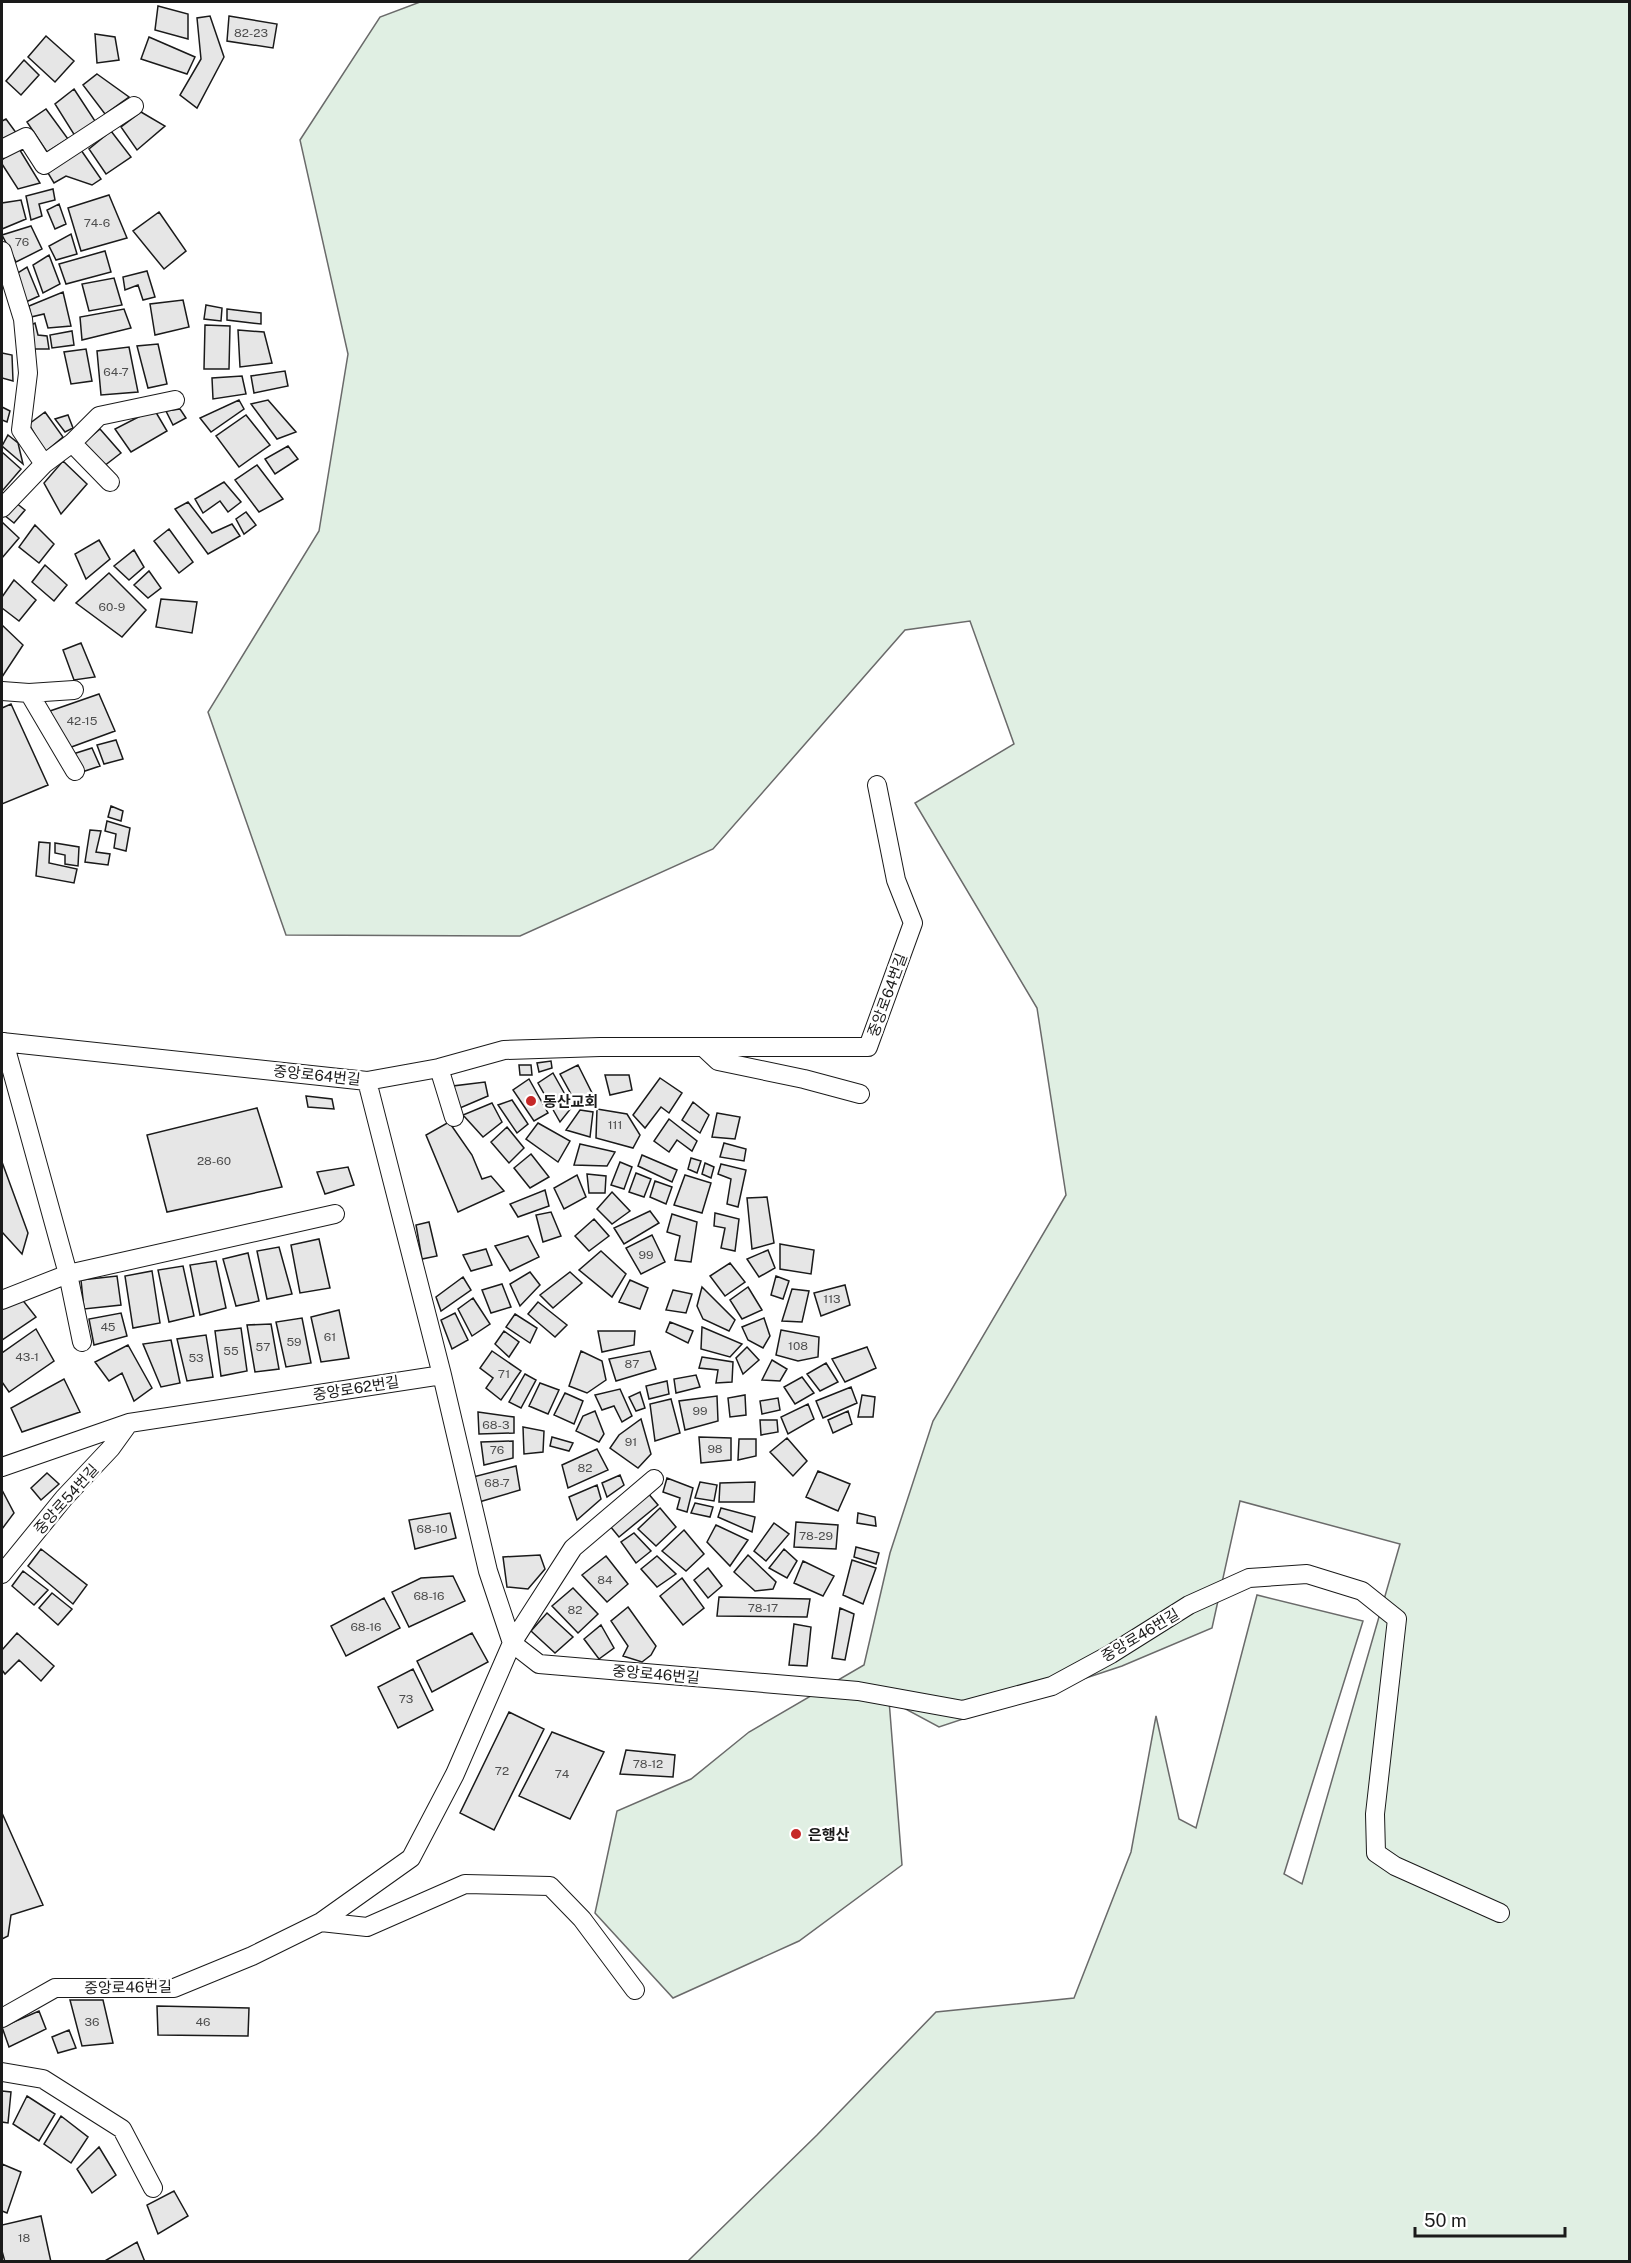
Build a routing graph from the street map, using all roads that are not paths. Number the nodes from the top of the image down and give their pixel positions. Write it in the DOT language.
graph roads {
  1 [pos="134,105"];
  2 [pos="2,149"];
  3 [pos="2,251"];
  4 [pos="175,400"];
  5 [pos="72,443"];
  6 [pos="44,464"];
  7 [pos="110,482"];
  8 [pos="2,508"];
  9 [pos="74,690"];
  10 [pos="2,691"];
  11 [pos="29,693"];
  12 [pos="75,771"];
  13 [pos="877,785"];
  14 [pos="3,1042"];
  15 [pos="703,1047"];
  16 [pos="439,1068"];
  17 [pos="367,1081"];
  18 [pos="860,1094"];
  19 [pos="454,1117"];
  20 [pos="335,1214"];
  21 [pos="68,1274"];
  22 [pos="2,1300"];
  23 [pos="82,1342"];
  24 [pos="442,1375"];
  25 [pos="129,1423"];
  26 [pos="2,1467"];
  27 [pos="654,1479"];
  28 [pos="2,1575"];
  29 [pos="512,1643"];
  30 [pos="1500,1913"];
  31 [pos="321,1922"];
  32 [pos="635,1990"];
  33 [pos="2,2018"];
  34 [pos="2,2072"];
  35 [pos="153,2188"];
  1 -- 2 [label="street"];
  3 -- 6 [label="street"];
  4 -- 5 [label="street"];
  5 -- 6 [label="street"];
  5 -- 7 [label="street"];
  6 -- 8 [label="street"];
  9 -- 11 [label="street"];
  10 -- 11 [label="street"];
  11 -- 12 [label="street"];
  13 -- 15 [label="street, 중앙로64번길"];
  14 -- 17 [label="street, 중앙로64번길"];
  14 -- 21 [label="street"];
  15 -- 16 [label="street, 중앙로64번길"];
  15 -- 18 [label="street"];
  16 -- 17 [label="street, 중앙로64번길"];
  16 -- 19 [label="street"];
  17 -- 24 [label="street"];
  20 -- 21 [label="street"];
  21 -- 22 [label="street"];
  21 -- 23 [label="street"];
  24 -- 25 [label="street, 중앙로62번길"];
  24 -- 29 [label="street"];
  25 -- 26 [label="street, 중앙로62번길"];
  25 -- 28 [label="street, 중앙로54번길"];
  27 -- 29 [label="street, 중앙로46번길"];
  29 -- 30 [label="street, 중앙로46번길"];
  29 -- 31 [label="street, 중앙로46번길"];
  31 -- 32 [label="street"];
  31 -- 33 [label="street, 중앙로46번길"];
  34 -- 35 [label="street"];
}
